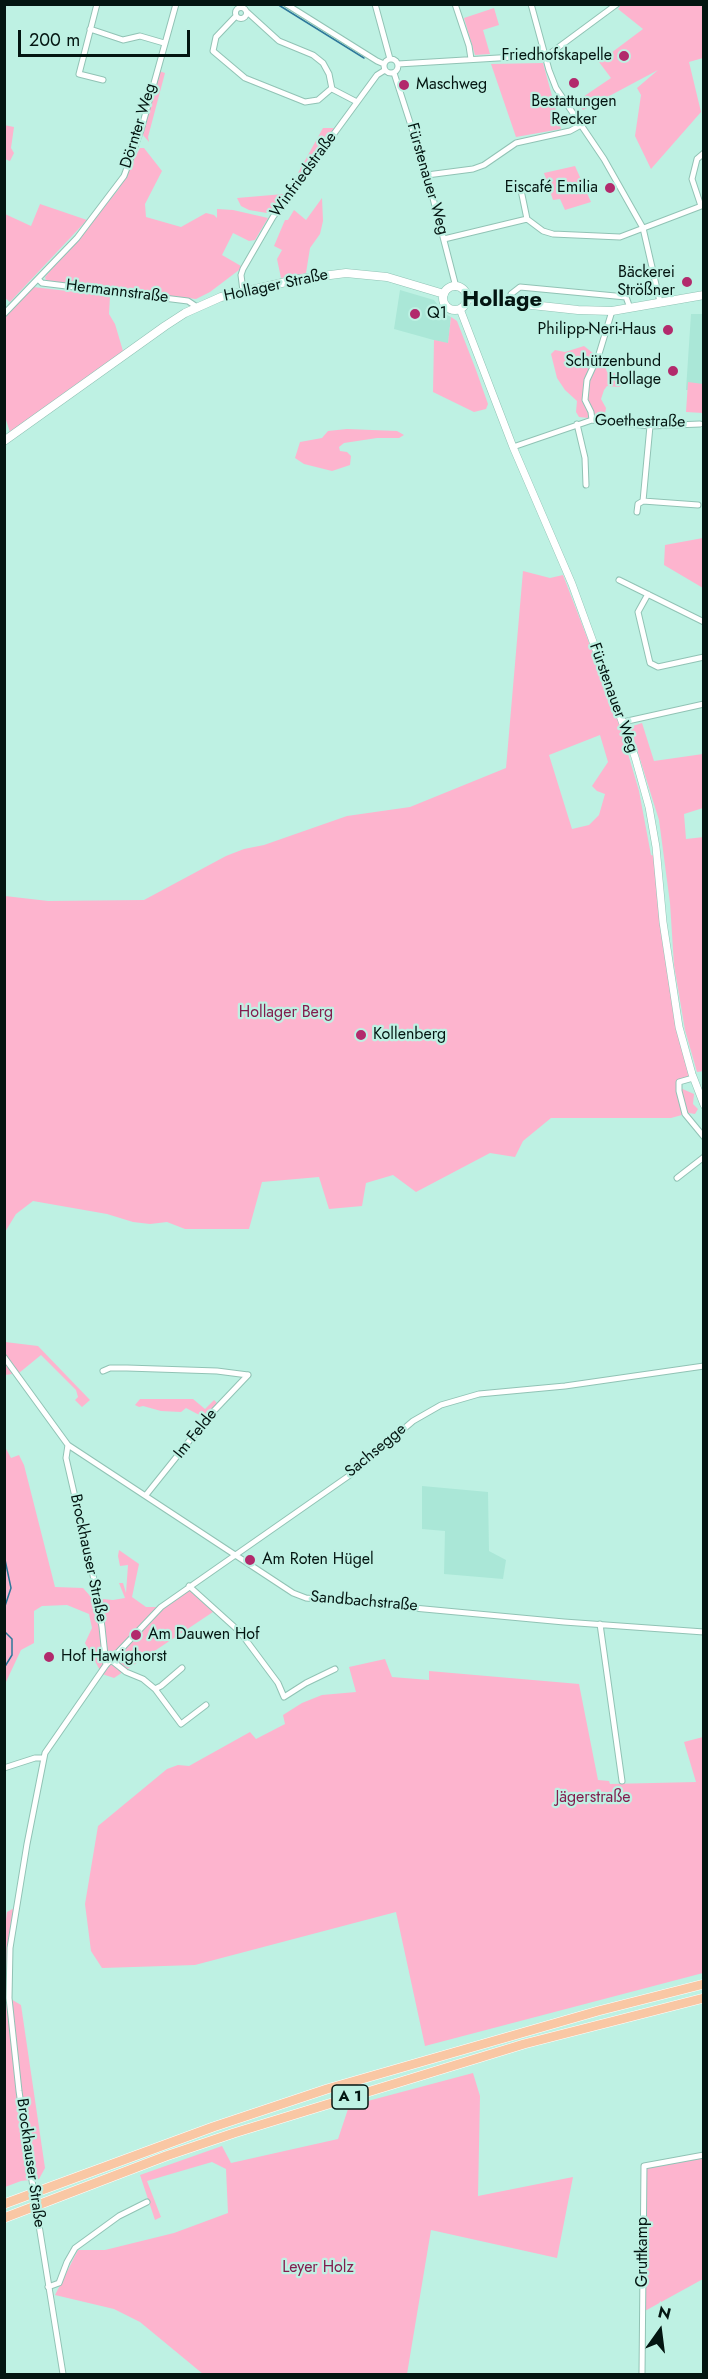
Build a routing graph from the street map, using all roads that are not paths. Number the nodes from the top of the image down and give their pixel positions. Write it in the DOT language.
graph roads {
  1 [pos="97,4"];
  2 [pos="176,4"];
  3 [pos="286,4"];
  4 [pos="375,4"];
  5 [pos="455,4"];
  6 [pos="531,4"];
  7 [pos="617,4"];
  8 [pos="235,6"];
  9 [pos="609,7"];
  10 [pos="246,11"];
  11 [pos="236,16"];
  12 [pos="90,29"];
  13 [pos="164,43"];
  14 [pos="545,55"];
  15 [pos="390,59"];
  16 [pos="471,59"];
  17 [pos="398,64"];
  18 [pos="385,67"];
  19 [pos="394,73"];
  20 [pos="103,80"];
  21 [pos="332,88"];
  22 [pos="357,102"];
  23 [pos="581,125"];
  24 [pos="704,153"];
  25 [pos="426,175"];
  26 [pos="521,189"];
  27 [pos="702,206"];
  28 [pos="528,219"];
  29 [pos="643,228"];
  30 [pos="444,239"];
  31 [pos="38,279"];
  32 [pos="456,286"];
  33 [pos="243,291"];
  34 [pos="444,294"];
  35 [pos="704,295"];
  36 [pos="467,298"];
  37 [pos="660,302"];
  38 [pos="510,303"];
  39 [pos="197,307"];
  40 [pos="630,308"];
  41 [pos="460,309"];
  42 [pos="612,311"];
  43 [pos="4,314"];
  44 [pos="592,420"];
  45 [pos="577,424"];
  46 [pos="700,424"];
  47 [pos="650,426"];
  48 [pos="4,441"];
  49 [pos="513,447"];
  50 [pos="586,485"];
  51 [pos="643,501"];
  52 [pos="698,506"];
  53 [pos="638,512"];
  54 [pos="619,580"];
  55 [pos="648,594"];
  56 [pos="704,622"];
  57 [pos="704,657"];
  58 [pos="704,704"];
  59 [pos="623,722"];
  60 [pos="693,1078"];
  61 [pos="704,1105"];
  62 [pos="704,1137"];
  63 [pos="704,1157"];
  64 [pos="676,1178"];
  65 [pos="4,1357"];
  66 [pos="7,1366"];
  67 [pos="704,1366"];
  68 [pos="103,1371"];
  69 [pos="68,1445"];
  70 [pos="146,1495"];
  71 [pos="234,1554"];
  72 [pos="189,1586"];
  73 [pos="600,1624"];
  74 [pos="704,1632"];
  75 [pos="111,1660"];
  76 [pos="106,1665"];
  77 [pos="182,1668"];
  78 [pos="335,1669"];
  79 [pos="155,1689"];
  80 [pos="206,1705"];
  81 [pos="44,1758"];
  82 [pos="4,1768"];
  83 [pos="622,1781"];
  84 [pos="704,1984"];
  85 [pos="704,1998"];
  86 [pos="704,2156"];
  87 [pos="147,2202"];
  88 [pos="4,2204"];
  89 [pos="4,2218"];
  90 [pos="48,2287"];
  91 [pos="63,2374"];
  92 [pos="642,2374"];
  1 -- 12 [label="street"];
  2 -- 13 [label="street, Dörnter Weg"];
  3 -- 18 [label="street"];
  4 -- 15 [label="street"];
  5 -- 16 [label="street"];
  6 -- 14 [label="street"];
  7 -- 9 [label="street"];
  8 -- 10 [label="street"];
  8 -- 11 [label="street"];
  9 -- 14 [label="street"];
  10 -- 11 [label="street"];
  10 -- 21 [label="street"];
  11 -- 21 [label="street"];
  12 -- 13 [label="street"];
  12 -- 20 [label="street"];
  13 -- 31 [label="street, Dörnter Weg"];
  14 -- 16 [label="street"];
  14 -- 23 [label="street"];
  15 -- 17 [label="street"];
  15 -- 18 [label="street"];
  16 -- 17 [label="street"];
  17 -- 19 [label="street"];
  18 -- 19 [label="street"];
  18 -- 22 [label="street, Winfriedstraße"];
  19 -- 25 [label="street, Fürstenauer Weg"];
  21 -- 22 [label="street"];
  22 -- 33 [label="street, Winfriedstraße"];
  23 -- 25 [label="street"];
  23 -- 29 [label="street"];
  24 -- 27 [label="street"];
  25 -- 30 [label="street, Fürstenauer Weg"];
  26 -- 28 [label="street"];
  27 -- 29 [label="street"];
  28 -- 29 [label="street"];
  28 -- 30 [label="street"];
  29 -- 37 [label="street"];
  30 -- 32 [label="street, Fürstenauer Weg"];
  31 -- 39 [label="street, Hermannstraße"];
  31 -- 43 [label="street, Dörnter Weg"];
  32 -- 34 [label="main road"];
  32 -- 36 [label="main road"];
  33 -- 34 [label="main road, Hollager Straße"];
  33 -- 39 [label="main road, Hollager Straße"];
  34 -- 41 [label="main road"];
  35 -- 37 [label="main road"];
  36 -- 38 [label="main road"];
  36 -- 41 [label="main road"];
  37 -- 40 [label="main road"];
  38 -- 40 [label="street"];
  38 -- 42 [label="main road"];
  39 -- 48 [label="main road, Hollager Straße"];
  40 -- 42 [label="main road"];
  41 -- 49 [label="street, Fürstenauer Weg"];
  42 -- 44 [label="street"];
  44 -- 45 [label="street, Goethestraße"];
  44 -- 47 [label="street, Goethestraße"];
  45 -- 49 [label="street, Goethestraße"];
  45 -- 50 [label="street"];
  46 -- 47 [label="street, Goethestraße"];
  47 -- 51 [label="street"];
  49 -- 59 [label="street, Fürstenauer Weg"];
  51 -- 52 [label="street"];
  51 -- 53 [label="street"];
  54 -- 55 [label="street"];
  55 -- 56 [label="street"];
  55 -- 57 [label="street"];
  58 -- 59 [label="street"];
  59 -- 60 [label="street, Fürstenauer Weg"];
  60 -- 61 [label="street, Fürstenauer Weg"];
  60 -- 62 [label="street"];
  63 -- 64 [label="street"];
  65 -- 66 [label="street"];
  66 -- 69 [label="street"];
  67 -- 71 [label="street, Sachsegge"];
  68 -- 70 [label="street, Im Felde"];
  69 -- 70 [label="street, Sandbachstraße"];
  69 -- 76 [label="street, Brockhauser Straße"];
  70 -- 71 [label="street, Sandbachstraße"];
  71 -- 72 [label="street, Sachsegge"];
  71 -- 73 [label="street, Sandbachstraße"];
  72 -- 75 [label="street, Sachsegge"];
  72 -- 78 [label="street"];
  73 -- 74 [label="street, Sandbachstraße"];
  73 -- 83 [label="street"];
  75 -- 76 [label="street, Sachsegge"];
  75 -- 79 [label="street"];
  76 -- 81 [label="street, Brockhauser Straße"];
  77 -- 79 [label="street"];
  79 -- 80 [label="street"];
  81 -- 82 [label="street"];
  81 -- 90 [label="street, Brockhauser Straße, bridge"];
  84 -- 88 [label="highway, A 1"];
  85 -- 89 [label="highway, A 1"];
  86 -- 92 [label="street, Gruttkamp"];
  87 -- 90 [label="street"];
  90 -- 91 [label="street, Brockhauser Straße"];
}
